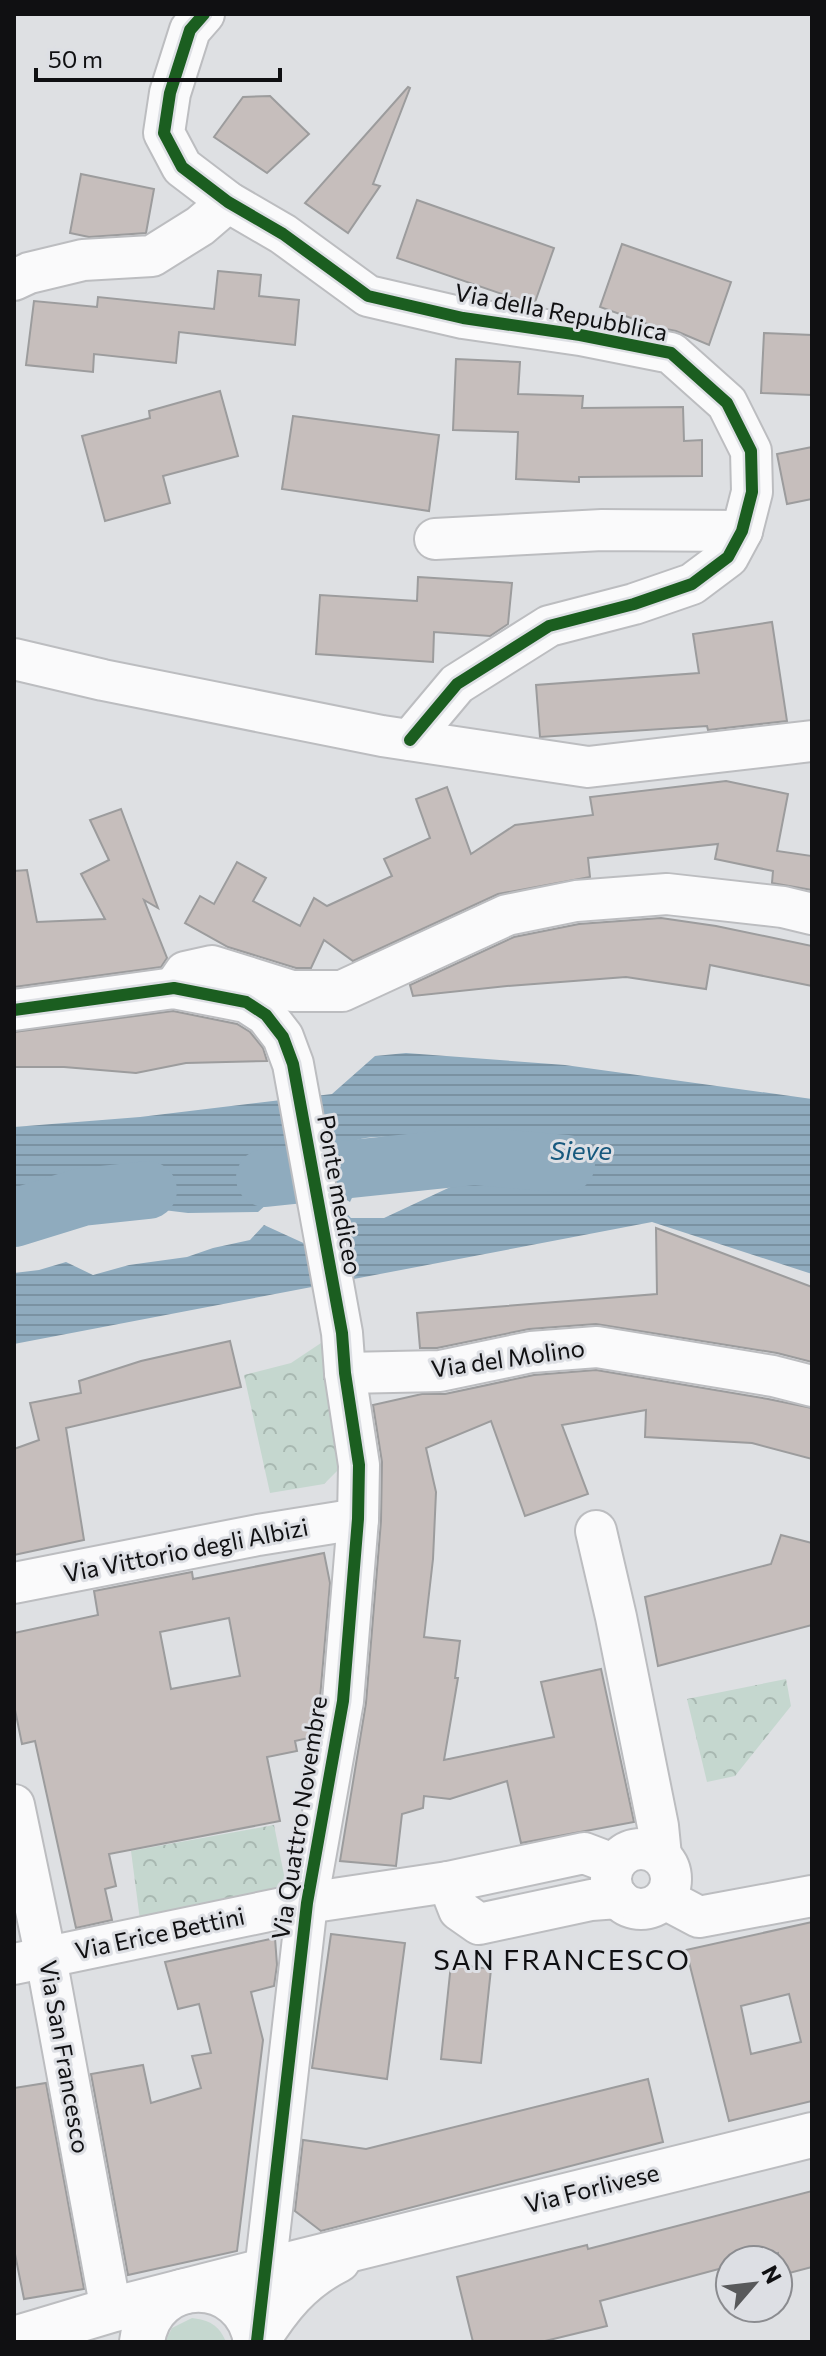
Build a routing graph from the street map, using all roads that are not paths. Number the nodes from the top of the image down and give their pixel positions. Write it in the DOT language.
graph roads {
  1 [pos="204,14"];
  2 [pos="228,202"];
  3 [pos="14,280"];
  4 [pos="742,531"];
  5 [pos="435,539"];
  6 [pos="14,659"];
  7 [pos="410,740"];
  8 [pos="812,741"];
  9 [pos="812,914"];
  10 [pos="174,988"];
  11 [pos="14,1010"];
  12 [pos="345,1373"];
  13 [pos="812,1386"];
  14 [pos="358,1519"];
  15 [pos="596,1531"];
  16 [pos="14,1583"];
  17 [pos="14,1805"];
  18 [pos="661,1856"];
  19 [pos="616,1881"];
  20 [pos="812,1896"];
  21 [pos="665,1899"];
  22 [pos="307,1903"];
  23 [pos="30,1961"];
  24 [pos="812,2135"];
  25 [pos="373,2244"];
  26 [pos="265,2271"];
  27 [pos="174,2294"];
  28 [pos="111,2310"];
  29 [pos="14,2340"];
  30 [pos="256,2341"];
  31 [pos="82,2342"];
  32 [pos="142,2342"];
  1 -- 2 [label="street, Via della Repubblica"];
  2 -- 3 [label="street"];
  2 -- 4 [label="street, Via della Repubblica"];
  4 -- 5 [label="street"];
  4 -- 7 [label="street, Via della Repubblica"];
  6 -- 7 [label="street"];
  7 -- 8 [label="street"];
  9 -- 10 [label="street"];
  10 -- 11 [label="street"];
  10 -- 12 [label="street, Ponte mediceo"];
  12 -- 13 [label="street, Via del Molino"];
  12 -- 14 [label="street, Via Quattro Novembre"];
  14 -- 16 [label="street, Via Vittorio degli Albizi"];
  14 -- 22 [label="street, Via Quattro Novembre"];
  15 -- 18 [label="street"];
  17 -- 23 [label="street, Via San Francesco"];
  18 -- 19 [label="street"];
  18 -- 21 [label="street"];
  19 -- 21 [label="street, Via Erice Bettini"];
  19 -- 22 [label="street, Via Erice Bettini"];
  20 -- 21 [label="street"];
  22 -- 23 [label="street, Via Erice Bettini"];
  22 -- 26 [label="street, Via Quattro Novembre"];
  23 -- 28 [label="street, Via San Francesco"];
  24 -- 25 [label="street, Via Forlivese"];
  25 -- 26 [label="street, Via Forlivese"];
  25 -- 30 [label="street, Via Forlivese"];
  26 -- 27 [label="street, Via Forlivese"];
  26 -- 30 [label="street"];
  27 -- 28 [label="street, Via Forlivese"];
  27 -- 30 [label="street, Via Forlivese"];
  27 -- 32 [label="street"];
  28 -- 29 [label="street, Via Forlivese"];
  29 -- 31 [label="street, Via Forlivese"];
}
